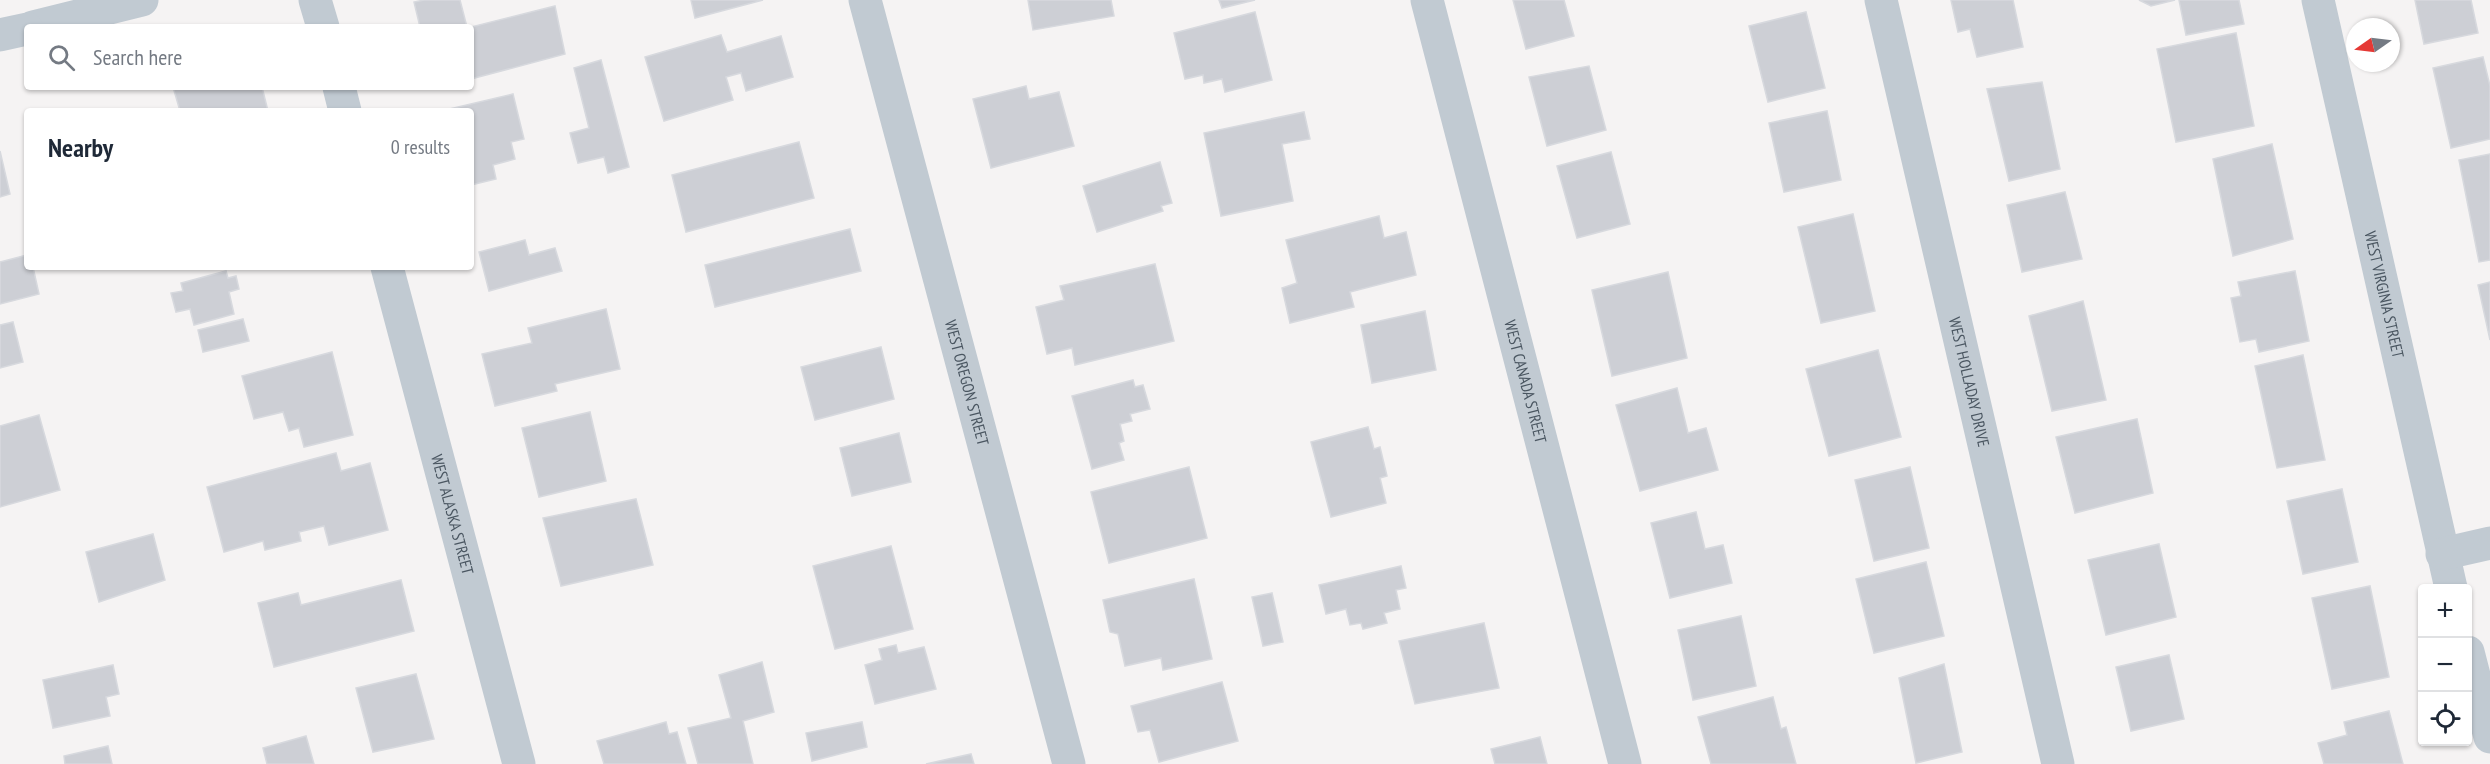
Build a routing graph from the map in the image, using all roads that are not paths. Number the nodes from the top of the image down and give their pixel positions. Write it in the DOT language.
graph roads {
  1 [pos="142,0"];
  2 [pos="315,0"];
  3 [pos="865,0"];
  4 [pos="1427,0"];
  5 [pos="1881,0"];
  6 [pos="2318,0"];
  7 [pos="45,24"];
  8 [pos="322,24"];
  9 [pos="24,30"];
  10 [pos="0,35"];
  11 [pos="340,90"];
  12 [pos="344,108"];
  13 [pos="388,270"];
  14 [pos="2490,543"];
  15 [pos="2442,554"];
  16 [pos="2450,584"];
  17 [pos="2472,667"];
  18 [pos="2490,737"];
  19 [pos="519,764"];
  20 [pos="1069,764"];
  21 [pos="1625,764"];
  22 [pos="2058,764"];
  1 -- 7 [label="street"];
  2 -- 8 [label="street"];
  3 -- 20 [label="street, WEST OREGON STREET"];
  4 -- 21 [label="street, WEST CANADA STREET"];
  5 -- 22 [label="street, WEST HOLLADAY DRIVE"];
  6 -- 15 [label="street, WEST VIRGINIA STREET"];
  9 -- 10 [label="street"];
  11 -- 12 [label="street"];
  13 -- 19 [label="street, WEST ALASKA STREET"];
  14 -- 15 [label="street"];
  15 -- 16 [label="street, WEST VIRGINIA STREET"];
  17 -- 18 [label="street"];
}
